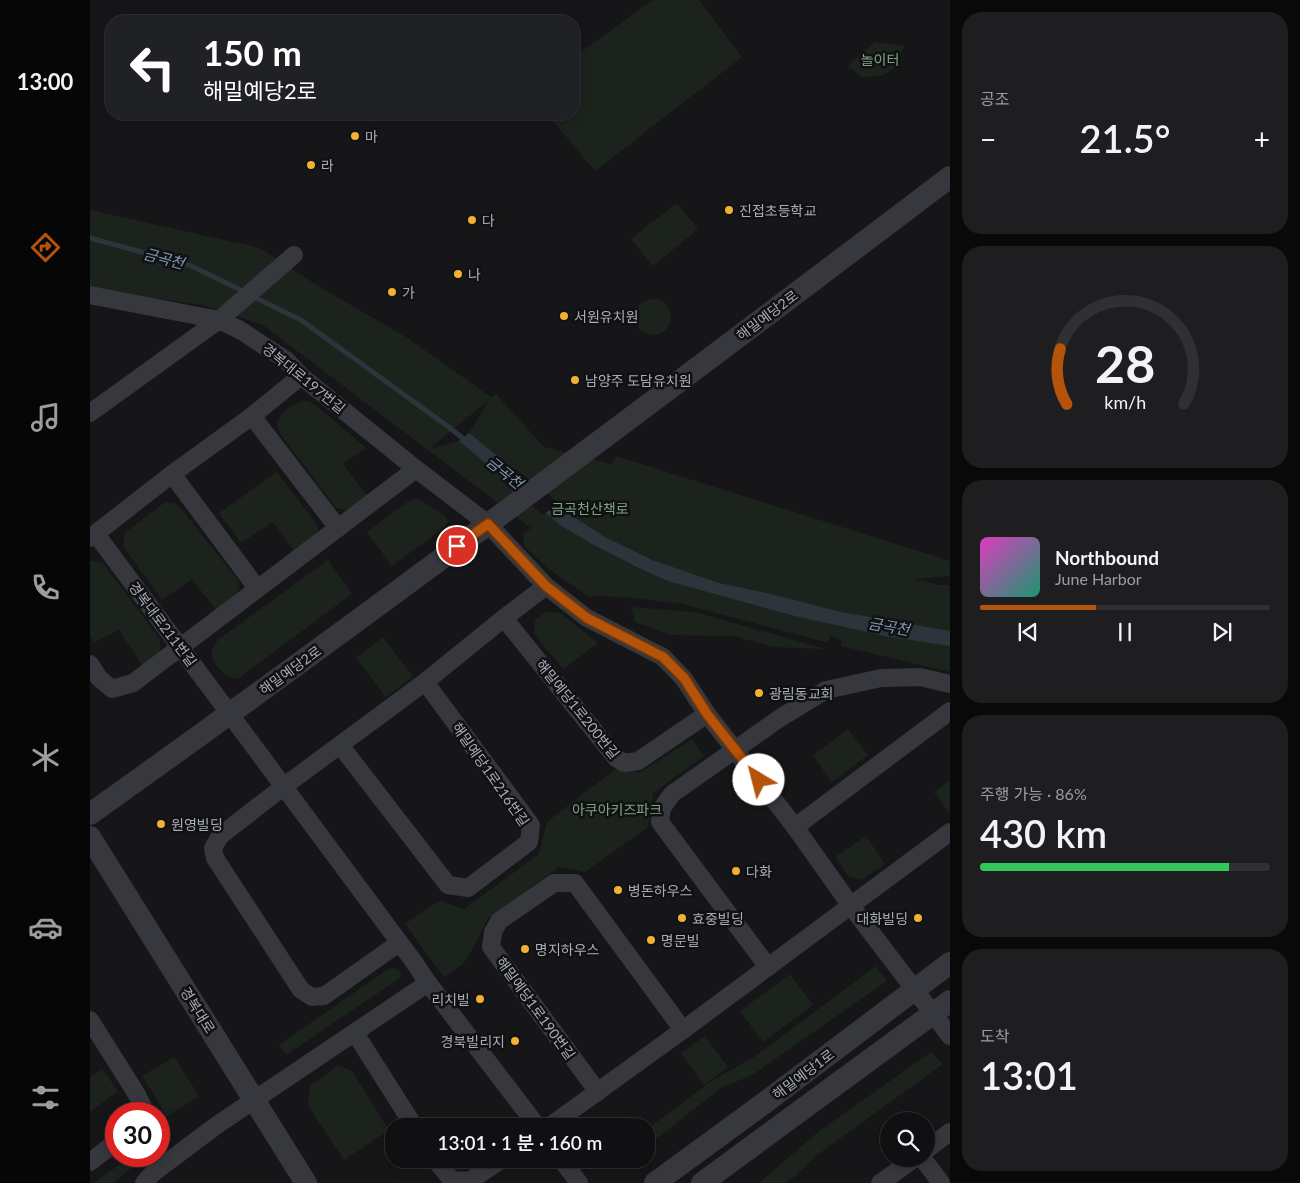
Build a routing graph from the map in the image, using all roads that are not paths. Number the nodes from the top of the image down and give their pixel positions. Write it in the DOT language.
graph roads {
  1 [pos="950,177"];
  2 [pos="294,255"];
  3 [pos="92,297"];
  4 [pos="219,320"];
  5 [pos="300,376"];
  6 [pos="90,413"];
  7 [pos="252,416"];
  8 [pos="416,469"];
  9 [pos="172,474"];
  10 [pos="488,524"];
  11 [pos="338,528"];
  12 [pos="93,536"];
  13 [pos="546,586"];
  14 [pos="257,588"];
  15 [pos="504,618"];
  16 [pos="180,647"];
  17 [pos="90,664"];
  18 [pos="425,682"];
  19 [pos="950,684"];
  20 [pos="950,711"];
  21 [pos="230,714"];
  22 [pos="707,714"];
  23 [pos="340,746"];
  24 [pos="735,749"];
  25 [pos="283,787"];
  26 [pos="90,814"];
  27 [pos="795,827"];
  28 [pos="950,832"];
  29 [pos="90,837"];
  30 [pos="851,906"];
  31 [pos="399,943"];
  32 [pos="950,964"];
  33 [pos="768,967"];
  34 [pos="428,983"];
  35 [pos="914,990"];
  36 [pos="941,1007"];
  37 [pos="90,1020"];
  38 [pos="684,1030"];
  39 [pos="355,1033"];
  40 [pos="950,1036"];
  41 [pos="598,1092"];
  42 [pos="254,1099"];
  43 [pos="141,1102"];
  44 [pos="409,1118"];
  45 [pos="531,1118"];
  46 [pos="561,1118"];
  47 [pos="950,1132"];
  48 [pos="935,1143"];
  49 [pos="105,1150"];
  50 [pos="90,1162"];
  51 [pos="903,1167"];
  52 [pos="929,1167"];
  53 [pos="442,1168"];
  54 [pos="489,1168"];
  55 [pos="568,1168"];
  56 [pos="144,1183"];
  57 [pos="306,1183"];
  58 [pos="579,1183"];
  59 [pos="655,1183"];
  60 [pos="702,1183"];
  61 [pos="880,1183"];
  62 [pos="942,1183"];
  1 -- 10 [label="street, 해밀예당2로"];
  2 -- 4 [label="street"];
  3 -- 4 [label="street, 경복대로197번길"];
  4 -- 5 [label="street, 경복대로197번길"];
  4 -- 6 [label="street"];
  5 -- 7 [label="street, 경복대로211번길"];
  5 -- 8 [label="street, 경복대로197번길"];
  7 -- 9 [label="street, 경복대로211번길"];
  7 -- 11 [label="street"];
  8 -- 10 [label="street, 경복대로197번길"];
  8 -- 11 [label="street"];
  9 -- 12 [label="street, 경복대로211번길"];
  9 -- 14 [label="street"];
  10 -- 13 [label="street"];
  10 -- 21 [label="street, 해밀예당2로"];
  11 -- 14 [label="street"];
  12 -- 16 [label="street, 경복대로211번길"];
  13 -- 15 [label="street"];
  13 -- 22 [label="street"];
  14 -- 16 [label="street"];
  15 -- 18 [label="street"];
  15 -- 22 [label="street, 해밀예당1로200번길"];
  16 -- 17 [label="street"];
  16 -- 21 [label="street, 경복대로211번길"];
  18 -- 23 [label="street"];
  18 -- 23 [label="street, 해밀예당1로216번길"];
  19 -- 24 [label="street"];
  20 -- 27 [label="street"];
  21 -- 25 [label="street"];
  21 -- 26 [label="street, 해밀예당2로"];
  22 -- 24 [label="street"];
  23 -- 25 [label="street"];
  24 -- 27 [label="street"];
  24 -- 33 [label="street"];
  25 -- 31 [label="street"];
  25 -- 31 [label="street"];
  27 -- 30 [label="street"];
  28 -- 30 [label="street"];
  29 -- 42 [label="street, 경복대로"];
  30 -- 33 [label="street"];
  30 -- 35 [label="street"];
  31 -- 34 [label="street"];
  32 -- 35 [label="street, 해밀예당1로"];
  33 -- 38 [label="street"];
  34 -- 39 [label="street"];
  34 -- 45 [label="street"];
  35 -- 36 [label="street"];
  35 -- 59 [label="street, 해밀예당1로"];
  36 -- 40 [label="street"];
  36 -- 60 [label="street, 해밀예당1로"];
  37 -- 43 [label="street"];
  38 -- 41 [label="street"];
  38 -- 41 [label="street, 해밀예당1로190번길"];
  39 -- 42 [label="street"];
  39 -- 44 [label="street"];
  41 -- 46 [label="street"];
  42 -- 56 [label="street"];
  42 -- 57 [label="street, 경복대로"];
  47 -- 48 [label="street"];
  49 -- 50 [label="street"];
  51 -- 61 [label="street"];
  52 -- 62 [label="street"];
  53 -- 54 [label="street"];
  55 -- 58 [label="street"];
}
